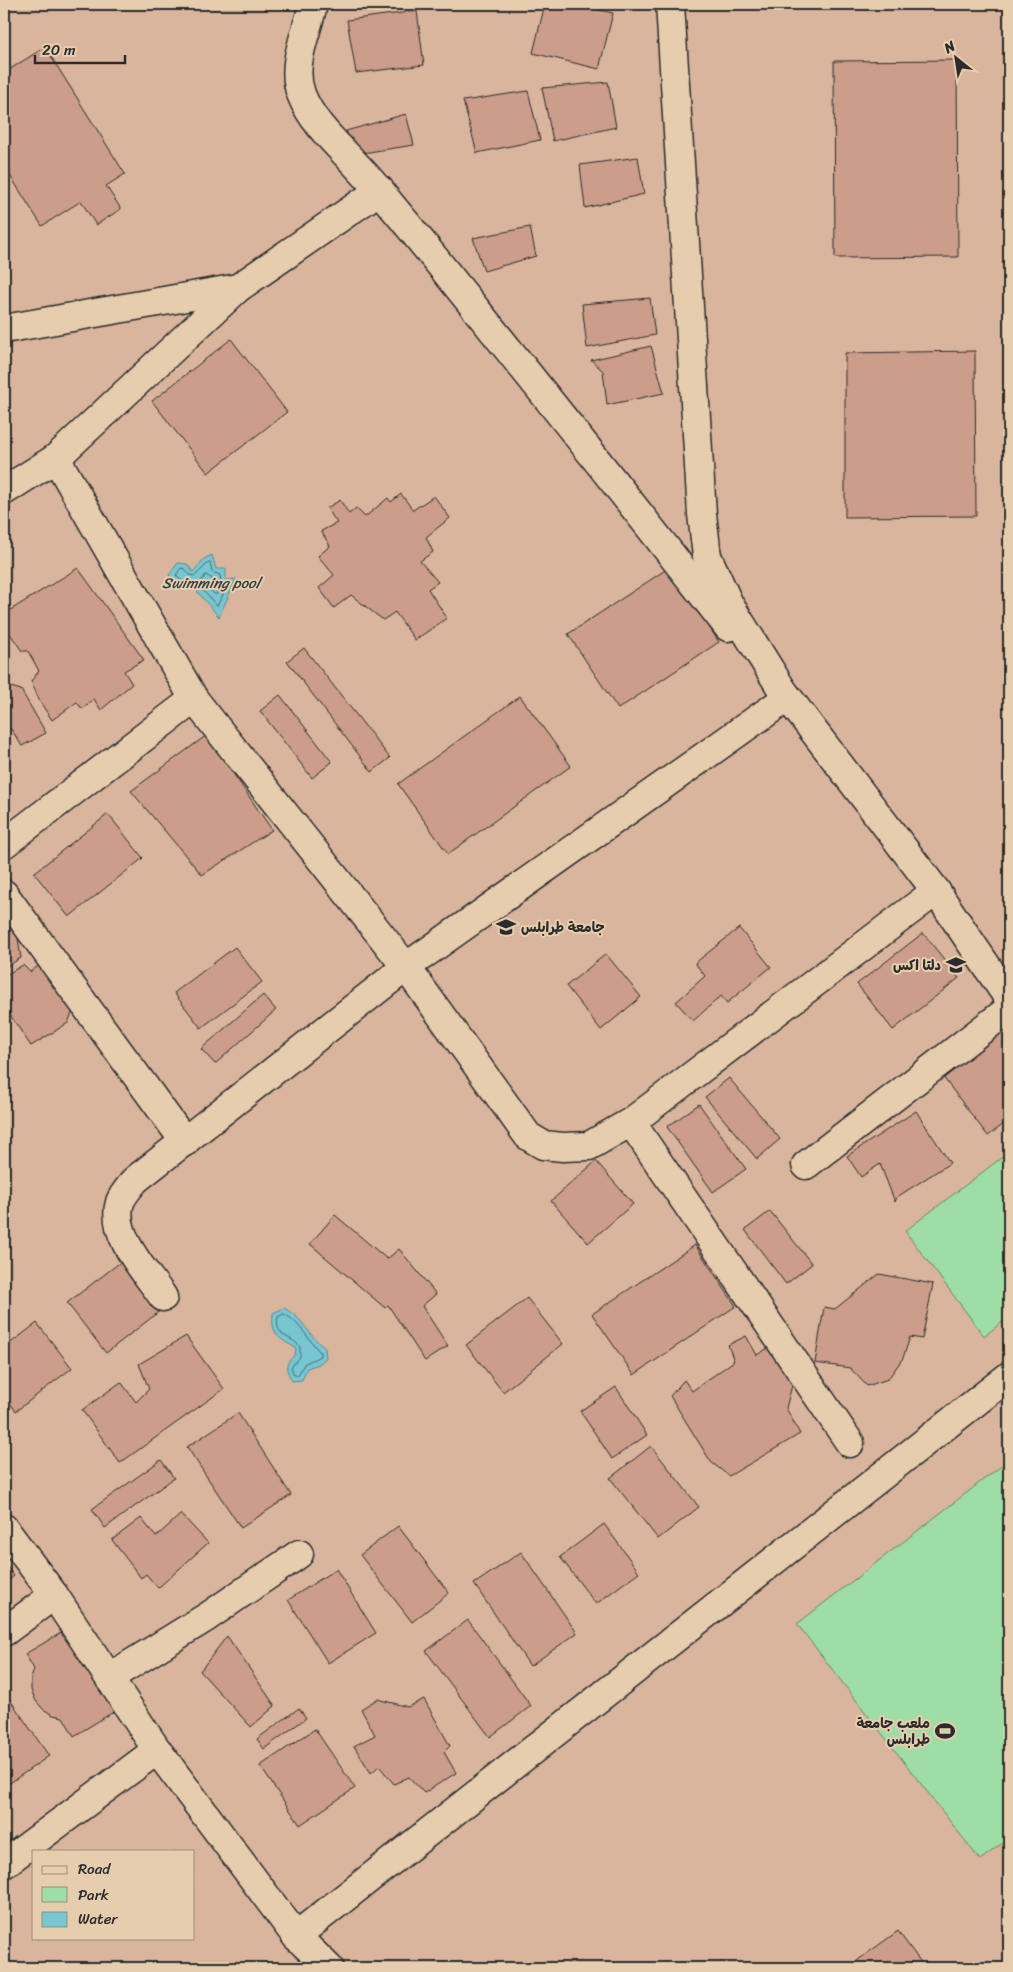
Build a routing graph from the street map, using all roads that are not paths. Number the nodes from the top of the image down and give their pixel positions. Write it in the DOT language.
graph roads {
  1 [pos="313,4"];
  2 [pos="670,4"];
  3 [pos="380,190"];
  4 [pos="238,288"];
  5 [pos="4,329"];
  6 [pos="56,458"];
  7 [pos="4,492"];
  8 [pos="784,695"];
  9 [pos="194,699"];
  10 [pos="4,844"];
  11 [pos="936,891"];
  12 [pos="4,894"];
  13 [pos="406,967"];
  14 [pos="1009,999"];
  15 [pos="1009,1010"];
  16 [pos="631,1122"];
  17 [pos="185,1142"];
  18 [pos="806,1165"];
  19 [pos="164,1297"];
  20 [pos="1009,1376"];
  21 [pos="850,1443"];
  22 [pos="4,1528"];
  23 [pos="299,1554"];
  24 [pos="54,1595"];
  25 [pos="4,1632"];
  26 [pos="110,1677"];
  27 [pos="157,1750"];
  28 [pos="4,1864"];
  29 [pos="296,1936"];
  30 [pos="329,1968"];
  1 -- 3 [label="street"];
  2 -- 8 [label="street"];
  3 -- 4 [label="street"];
  3 -- 8 [label="street"];
  4 -- 5 [label="street"];
  4 -- 6 [label="street"];
  6 -- 7 [label="street"];
  6 -- 9 [label="street"];
  8 -- 11 [label="street"];
  8 -- 13 [label="street"];
  9 -- 10 [label="street"];
  9 -- 13 [label="street"];
  11 -- 14 [label="street"];
  11 -- 16 [label="street"];
  12 -- 17 [label="street"];
  13 -- 16 [label="street"];
  13 -- 17 [label="street"];
  15 -- 18 [label="street"];
  16 -- 21 [label="street"];
  17 -- 19 [label="street"];
  20 -- 29 [label="street"];
  22 -- 24 [label="street"];
  23 -- 26 [label="street"];
  24 -- 25 [label="street"];
  24 -- 26 [label="street"];
  26 -- 27 [label="street"];
  27 -- 28 [label="street"];
  27 -- 29 [label="street"];
  29 -- 30 [label="street"];
}
